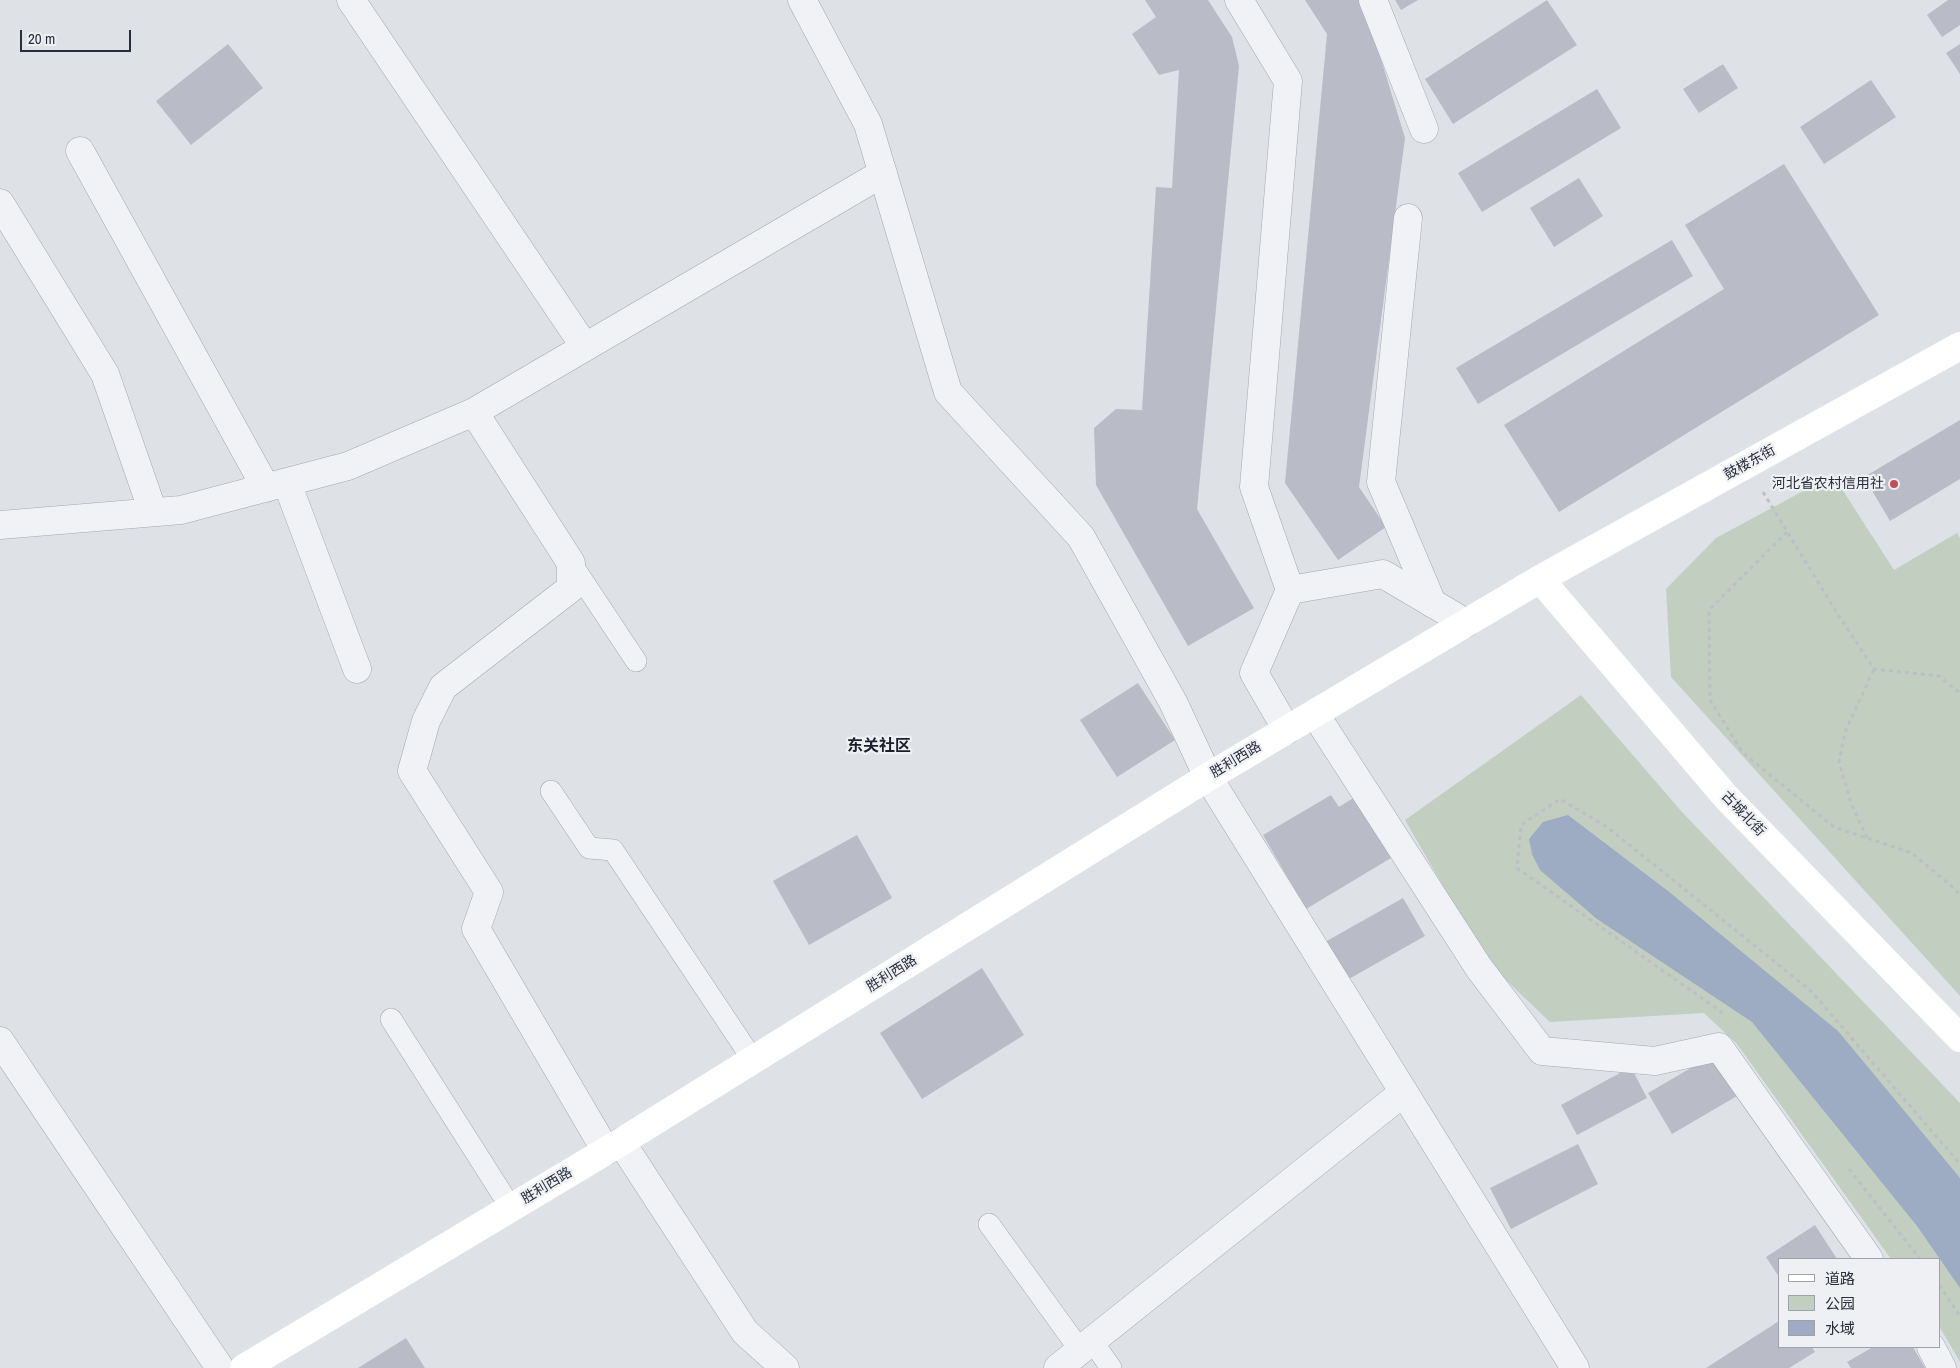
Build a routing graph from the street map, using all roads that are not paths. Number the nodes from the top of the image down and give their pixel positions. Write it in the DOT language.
graph roads {
  1 [pos="351,0"];
  2 [pos="802,0"];
  3 [pos="1239,0"];
  4 [pos="1373,0"];
  5 [pos="1424,129"];
  6 [pos="80,151"];
  7 [pos="883,173"];
  8 [pos="0,203"];
  9 [pos="1408,218"];
  10 [pos="1960,346"];
  11 [pos="585,348"];
  12 [pos="474,412"];
  13 [pos="277,485"];
  14 [pos="153,512"];
  15 [pos="0,525"];
  16 [pos="571,563"];
  17 [pos="1540,579"];
  18 [pos="1290,590"];
  19 [pos="1432,603"];
  20 [pos="1466,623"];
  21 [pos="636,661"];
  22 [pos="357,668"];
  23 [pos="1315,714"];
  24 [pos="1287,730"];
  25 [pos="1208,777"];
  26 [pos="550,792"];
  27 [pos="392,1019"];
  28 [pos="1960,1038"];
  29 [pos="0,1041"];
  30 [pos="753,1060"];
  31 [pos="1404,1092"];
  32 [pos="614,1146"];
  33 [pos="511,1208"];
  34 [pos="989,1224"];
  35 [pos="1868,1258"];
  36 [pos="1086,1346"];
  37 [pos="1932,1348"];
  38 [pos="220,1368"];
  39 [pos="244,1368"];
  40 [pos="785,1368"];
  41 [pos="1058,1368"];
  42 [pos="1111,1368"];
  43 [pos="1575,1368"];
  44 [pos="1942,1368"];
  1 -- 11 [label="street"];
  2 -- 7 [label="street"];
  3 -- 18 [label="street"];
  4 -- 5 [label="street"];
  6 -- 13 [label="street"];
  7 -- 11 [label="street"];
  7 -- 25 [label="street"];
  8 -- 14 [label="street"];
  9 -- 19 [label="street"];
  10 -- 17 [label="main road, 鼓楼东街"];
  11 -- 12 [label="street"];
  12 -- 13 [label="street"];
  12 -- 16 [label="street"];
  13 -- 14 [label="street"];
  13 -- 22 [label="street"];
  14 -- 15 [label="street"];
  16 -- 21 [label="lane"];
  16 -- 32 [label="street"];
  17 -- 20 [label="main road, 胜利西路"];
  17 -- 28 [label="main road, 古城北街"];
  18 -- 19 [label="street"];
  18 -- 24 [label="street"];
  19 -- 20 [label="street"];
  20 -- 23 [label="main road, 胜利西路"];
  23 -- 24 [label="main road, 胜利西路"];
  23 -- 35 [label="street"];
  24 -- 25 [label="main road, 胜利西路"];
  25 -- 30 [label="main road, 胜利西路"];
  25 -- 31 [label="street"];
  26 -- 30 [label="lane"];
  27 -- 33 [label="lane"];
  29 -- 38 [label="street"];
  30 -- 32 [label="main road, 胜利西路"];
  31 -- 36 [label="street"];
  31 -- 43 [label="street"];
  32 -- 33 [label="main road, 胜利西路"];
  32 -- 40 [label="street"];
  33 -- 39 [label="main road, 胜利西路"];
  34 -- 36 [label="lane"];
  36 -- 41 [label="street"];
  36 -- 42 [label="lane"];
  37 -- 44 [label="street"];
}
